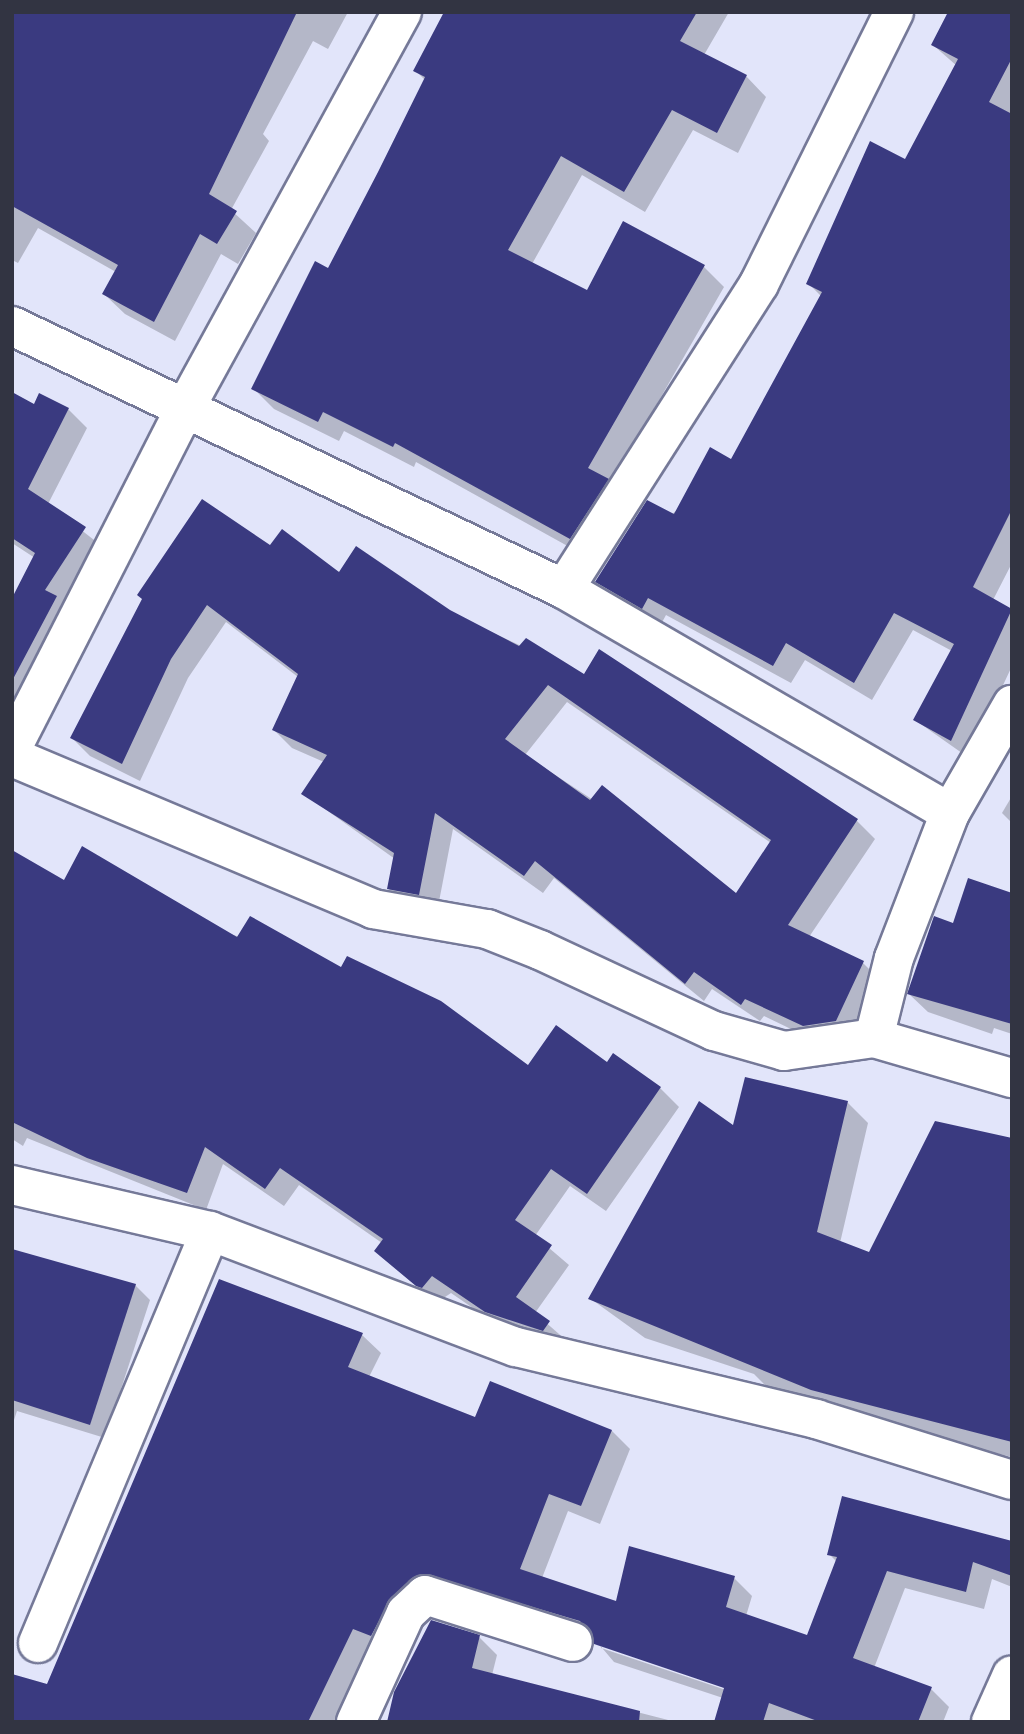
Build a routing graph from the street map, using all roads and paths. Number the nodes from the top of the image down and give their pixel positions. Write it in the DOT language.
graph roads {
  1 [pos="402,12"];
  2 [pos="894,12"];
  3 [pos="12,326"];
  4 [pos="183,412"];
  5 [pos="564,589"];
  6 [pos="1012,705"];
  7 [pos="12,748"];
  8 [pos="12,757"];
  9 [pos="950,813"];
  10 [pos="874,1038"];
  11 [pos="1012,1078"];
  12 [pos="12,1185"];
  13 [pos="210,1231"];
  14 [pos="1012,1480"];
  15 [pos="573,1642"];
  16 [pos="38,1643"];
  17 [pos="1012,1675"];
  18 [pos="356,1722"];
  19 [pos="991,1722"];
  1 -- 4 [label="street"];
  2 -- 5 [label="street"];
  3 -- 4 [label="street"];
  4 -- 5 [label="street"];
  4 -- 7 [label="street"];
  5 -- 9 [label="street"];
  6 -- 9 [label="street"];
  8 -- 10 [label="street"];
  9 -- 10 [label="street"];
  10 -- 11 [label="street"];
  12 -- 13 [label="street"];
  13 -- 14 [label="street"];
  13 -- 16 [label="street"];
  15 -- 18 [label="street"];
  17 -- 19 [label="street"];
}
